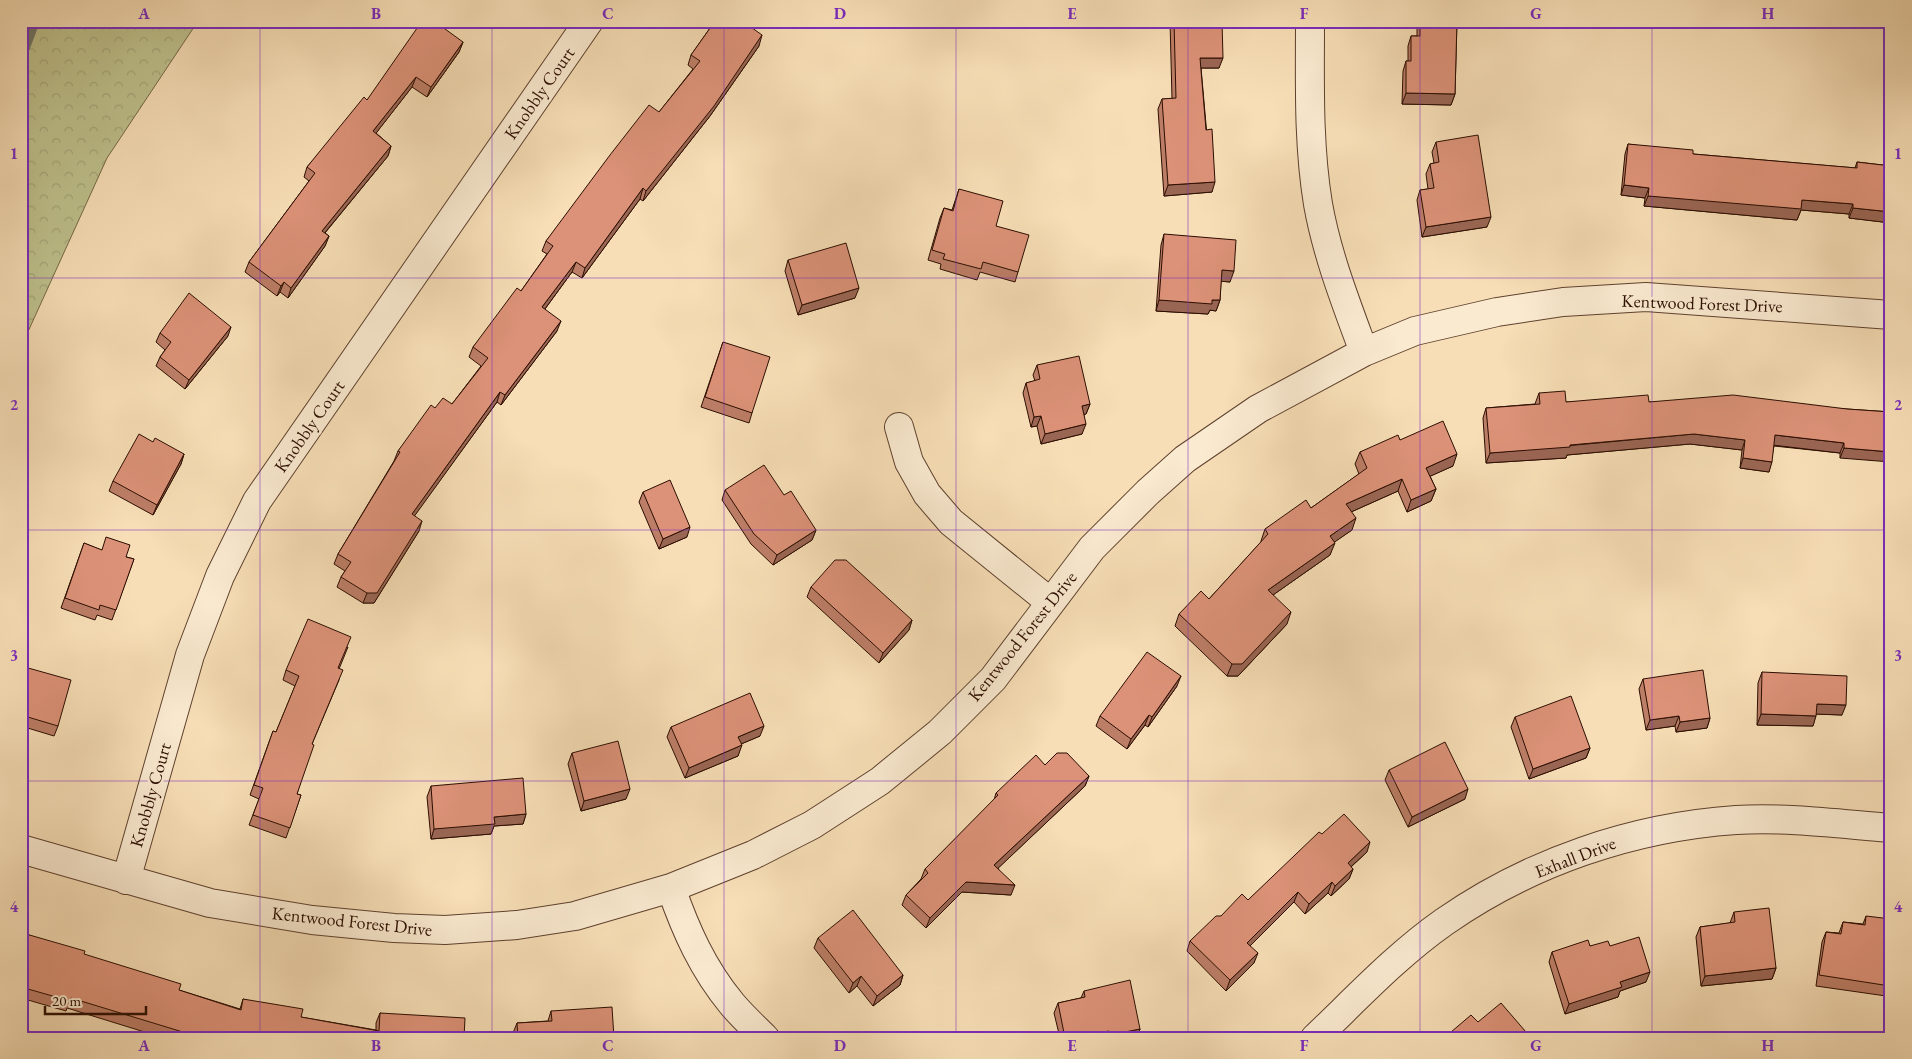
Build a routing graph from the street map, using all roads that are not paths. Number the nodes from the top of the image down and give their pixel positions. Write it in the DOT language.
graph roads {
  1 [pos="589,21"];
  2 [pos="1310,21"];
  3 [pos="1891,315"];
  4 [pos="1364,352"];
  5 [pos="899,427"];
  6 [pos="1050,602"];
  7 [pos="1891,828"];
  8 [pos="21,849"];
  9 [pos="126,880"];
  10 [pos="671,888"];
  11 [pos="765,1038"];
  12 [pos="1315,1038"];
  1 -- 9 [label="street, Knobbly Court"];
  2 -- 4 [label="street"];
  3 -- 4 [label="street, Kentwood Forest Drive"];
  4 -- 6 [label="street, Kentwood Forest Drive"];
  5 -- 6 [label="street"];
  6 -- 10 [label="street, Kentwood Forest Drive"];
  7 -- 12 [label="street, Exhall Drive"];
  8 -- 9 [label="street, Kentwood Forest Drive"];
  9 -- 10 [label="street, Kentwood Forest Drive"];
  10 -- 11 [label="street"];
}
